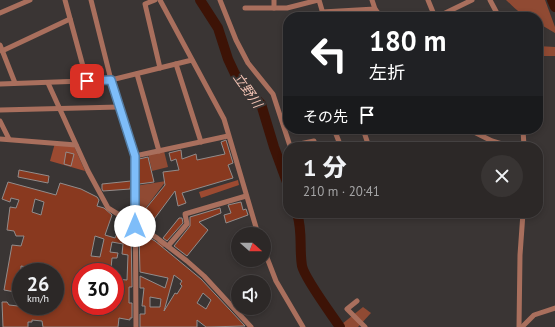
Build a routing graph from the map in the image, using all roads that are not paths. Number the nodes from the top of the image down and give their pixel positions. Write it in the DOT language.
graph roads {
  1 [pos="30,0"];
  2 [pos="65,0"];
  3 [pos="91,0"];
  4 [pos="155,0"];
  5 [pos="160,0"];
  6 [pos="220,0"];
  7 [pos="274,0"];
  8 [pos="319,0"];
  9 [pos="372,0"];
  10 [pos="428,0"];
  11 [pos="472,0"];
  12 [pos="490,0"];
  13 [pos="245,8"];
  14 [pos="274,8"];
  15 [pos="375,9"];
  16 [pos="322,12"];
  17 [pos="344,12"];
  18 [pos="377,12"];
  19 [pos="434,12"];
  20 [pos="447,12"];
  21 [pos="496,12"];
  22 [pos="0,13"];
  23 [pos="70,19"];
  24 [pos="0,45"];
  25 [pos="2,51"];
  26 [pos="192,60"];
  27 [pos="176,64"];
  28 [pos="160,68"];
  29 [pos="137,74"];
  30 [pos="111,80"];
  31 [pos="87,81"];
  32 [pos="15,83"];
  33 [pos="48,83"];
  34 [pos="0,84"];
  35 [pos="120,107"];
  36 [pos="0,110"];
  37 [pos="61,110"];
  38 [pos="0,121"];
  39 [pos="283,125"];
  40 [pos="478,134"];
  41 [pos="228,136"];
  42 [pos="0,138"];
  43 [pos="9,139"];
  44 [pos="314,141"];
  45 [pos="201,142"];
  46 [pos="309,142"];
  47 [pos="495,142"];
  48 [pos="76,144"];
  49 [pos="159,151"];
  50 [pos="135,156"];
  51 [pos="246,196"];
  52 [pos="523,218"];
  53 [pos="135,226"];
  54 [pos="256,227"];
  55 [pos="168,246"];
  56 [pos="271,267"];
  57 [pos="357,301"];
  58 [pos="555,308"];
  59 [pos="136,327"];
  60 [pos="251,327"];
  61 [pos="303,327"];
  62 [pos="365,327"];
  63 [pos="520,327"];
  1 -- 22 [label="street"];
  2 -- 23 [label="street"];
  3 -- 30 [label="street"];
  4 -- 28 [label="street"];
  5 -- 26 [label="street"];
  6 -- 39 [label="street"];
  7 -- 14 [label="street"];
  8 -- 14 [label="street"];
  8 -- 16 [label="street"];
  9 -- 15 [label="street"];
  10 -- 19 [label="street"];
  11 -- 20 [label="street"];
  12 -- 21 [label="street"];
  13 -- 14 [label="street"];
  15 -- 17 [label="street"];
  15 -- 18 [label="street"];
  23 -- 25 [label="street"];
  23 -- 31 [label="street"];
  24 -- 25 [label="street"];
  25 -- 32 [label="street"];
  26 -- 27 [label="street"];
  26 -- 41 [label="street"];
  27 -- 28 [label="street"];
  27 -- 45 [label="street"];
  28 -- 29 [label="street"];
  29 -- 30 [label="street"];
  29 -- 49 [label="street"];
  30 -- 31 [label="street"];
  30 -- 35 [label="street"];
  31 -- 33 [label="street"];
  32 -- 33 [label="street"];
  32 -- 34 [label="street"];
  33 -- 37 [label="street"];
  35 -- 37 [label="street"];
  35 -- 50 [label="street"];
  36 -- 37 [label="street"];
  37 -- 48 [label="street"];
  38 -- 43 [label="street"];
  40 -- 47 [label="street"];
  41 -- 45 [label="street"];
  41 -- 51 [label="street"];
  42 -- 43 [label="street"];
  43 -- 48 [label="street"];
  44 -- 46 [label="street"];
  45 -- 49 [label="street"];
  48 -- 53 [label="street"];
  49 -- 50 [label="street"];
  50 -- 53 [label="street"];
  51 -- 54 [label="street"];
  51 -- 55 [label="street"];
  52 -- 63 [label="street"];
  53 -- 55 [label="street"];
  53 -- 59 [label="street"];
  55 -- 60 [label="street"];
  56 -- 61 [label="street"];
  57 -- 62 [label="street"];
  58 -- 63 [label="street"];
}
